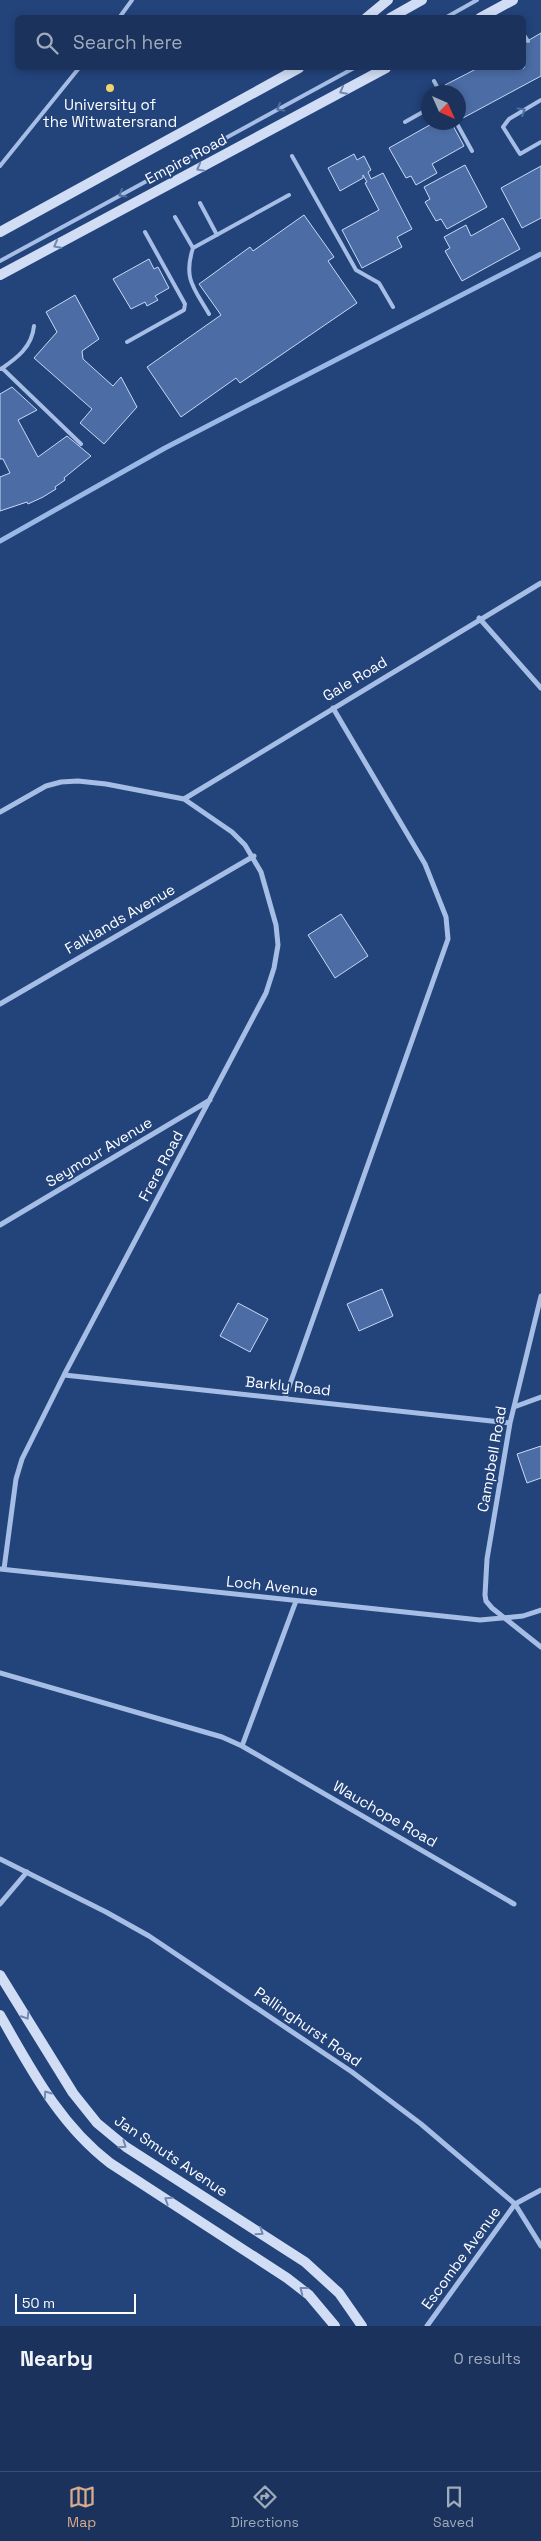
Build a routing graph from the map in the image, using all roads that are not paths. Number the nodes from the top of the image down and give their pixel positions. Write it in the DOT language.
graph roads {
  1 [pos="132,0"];
  2 [pos="388,0"];
  3 [pos="422,0"];
  4 [pos="477,0"];
  5 [pos="513,0"];
  6 [pos="120,15"];
  7 [pos="370,15"];
  8 [pos="395,15"];
  9 [pos="450,15"];
  10 [pos="486,15"];
  11 [pos="526,38"];
  12 [pos="528,41"];
  13 [pos="77,70"];
  14 [pos="295,70"];
  15 [pos="350,70"];
  16 [pos="382,70"];
  17 [pos="434,81"];
  18 [pos="436,85"];
  19 [pos="541,100"];
  20 [pos="421,113"];
  21 [pos="405,122"];
  22 [pos="460,130"];
  23 [pos="541,142"];
  24 [pos="472,151"];
  25 [pos="292,156"];
  26 [pos="0,166"];
  27 [pos="289,195"];
  28 [pos="200,204"];
  29 [pos="175,217"];
  30 [pos="0,232"];
  31 [pos="145,232"];
  32 [pos="217,235"];
  33 [pos="193,248"];
  34 [pos="0,261"];
  35 [pos="0,275"];
  36 [pos="393,307"];
  37 [pos="209,314"];
  38 [pos="34,326"];
  39 [pos="127,342"];
  40 [pos="1,369"];
  41 [pos="81,444"];
  42 [pos="541,583"];
  43 [pos="479,618"];
  44 [pos="541,688"];
  45 [pos="332,708"];
  46 [pos="184,799"];
  47 [pos="0,812"];
  48 [pos="254,856"];
  49 [pos="0,1004"];
  50 [pos="210,1100"];
  51 [pos="0,1226"];
  52 [pos="541,1296"];
  53 [pos="64,1375"];
  54 [pos="541,1397"];
  55 [pos="285,1398"];
  56 [pos="514,1407"];
  57 [pos="510,1423"];
  58 [pos="2,1569"];
  59 [pos="296,1601"];
  60 [pos="541,1610"];
  61 [pos="506,1619"];
  62 [pos="541,1647"];
  63 [pos="0,1673"];
  64 [pos="242,1746"];
  65 [pos="0,1859"];
  66 [pos="27,1872"];
  67 [pos="0,1904"];
  68 [pos="514,1904"];
  69 [pos="0,1975"];
  70 [pos="0,2015"];
  71 [pos="541,2190"];
  72 [pos="515,2204"];
  73 [pos="541,2246"];
  74 [pos="335,2326"];
  75 [pos="362,2326"];
  76 [pos="427,2326"];
  1 -- 6 [label="lane"];
  2 -- 7 [label="main road"];
  3 -- 8 [label="main road"];
  4 -- 9 [label="lane"];
  5 -- 10 [label="main road"];
  11 -- 12 [label="lane"];
  13 -- 26 [label="lane"];
  14 -- 30 [label="main road, Empire Road"];
  15 -- 34 [label="lane, one-way"];
  16 -- 35 [label="main road, Empire Road, one-way"];
  17 -- 18 [label="lane"];
  23 -- 19 [label="lane, one-way"];
  20 -- 21 [label="lane"];
  22 -- 24 [label="lane"];
  25 -- 36 [label="lane"];
  27 -- 32 [label="lane"];
  28 -- 32 [label="lane"];
  29 -- 33 [label="lane"];
  31 -- 39 [label="lane"];
  32 -- 33 [label="lane"];
  33 -- 37 [label="lane"];
  38 -- 40 [label="lane"];
  40 -- 41 [label="lane"];
  42 -- 43 [label="street, Gale Road"];
  43 -- 44 [label="street"];
  43 -- 45 [label="street, Gale Road"];
  45 -- 46 [label="street, Gale Road"];
  45 -- 55 [label="street"];
  46 -- 47 [label="street"];
  46 -- 48 [label="street, Frere Road"];
  48 -- 49 [label="street, Falklands Avenue"];
  48 -- 50 [label="street, Frere Road"];
  50 -- 51 [label="street, Seymour Avenue"];
  50 -- 53 [label="street, Frere Road"];
  52 -- 56 [label="street, Campbell Road"];
  53 -- 55 [label="street, Barkly Road"];
  53 -- 58 [label="street, Frere Road"];
  54 -- 56 [label="street"];
  55 -- 57 [label="street, Barkly Road"];
  56 -- 57 [label="street, Campbell Road"];
  57 -- 61 [label="street, Campbell Road"];
  58 -- 59 [label="street, Loch Avenue"];
  59 -- 61 [label="street, Loch Avenue"];
  59 -- 64 [label="street"];
  60 -- 61 [label="street, Loch Avenue"];
  61 -- 62 [label="street, Campbell Road"];
  63 -- 64 [label="street, Wauchope Road"];
  64 -- 68 [label="street, Wauchope Road"];
  65 -- 66 [label="street, Pallinghurst Road"];
  66 -- 67 [label="street"];
  66 -- 72 [label="street, Pallinghurst Road"];
  69 -- 75 [label="main road, Jan Smuts Avenue, one-way"];
  74 -- 70 [label="main road, one-way"];
  71 -- 72 [label="street, Escombe Avenue"];
  72 -- 73 [label="street, Pallinghurst Road"];
  72 -- 76 [label="street, Escombe Avenue"];
}
